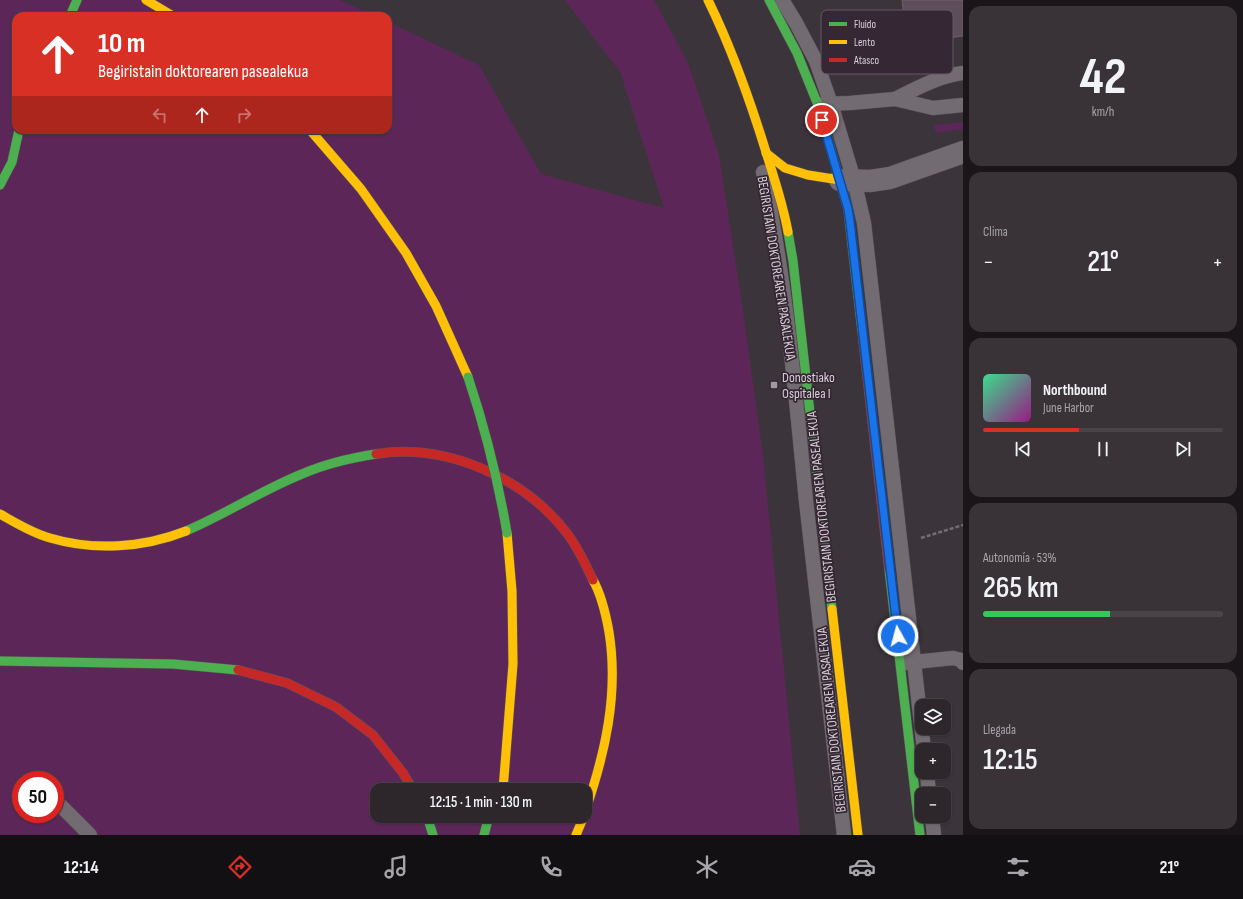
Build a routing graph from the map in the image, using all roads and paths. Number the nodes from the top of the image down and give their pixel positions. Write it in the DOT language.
graph roads {
  1 [pos="77,0"];
  2 [pos="146,0"];
  3 [pos="708,0"];
  4 [pos="761,0"];
  5 [pos="775,3"];
  6 [pos="72,12"];
  7 [pos="166,12"];
  8 [pos="735,61"];
  9 [pos="963,73"];
  10 [pos="895,99"];
  11 [pos="824,104"];
  12 [pos="963,105"];
  13 [pos="12,132"];
  14 [pos="18,134"];
  15 [pos="313,134"];
  16 [pos="8,139"];
  17 [pos="963,152"];
  18 [pos="766,153"];
  19 [pos="847,180"];
  20 [pos="0,185"];
  21 [pos="0,514"];
  22 [pos="963,525"];
  23 [pos="920,538"];
  24 [pos="0,661"];
  25 [pos="907,663"];
  26 [pos="963,663"];
  27 [pos="510,706"];
  28 [pos="923,743"];
  29 [pos="409,783"];
  30 [pos="497,783"];
  31 [pos="504,783"];
  32 [pos="592,793"];
  33 [pos="64,809"];
  34 [pos="429,823"];
  35 [pos="487,823"];
  36 [pos="581,823"];
  37 [pos="933,823"];
  38 [pos="90,835"];
  39 [pos="433,835"];
  40 [pos="484,835"];
  41 [pos="576,835"];
  42 [pos="844,835"];
  43 [pos="858,835"];
  44 [pos="920,835"];
  45 [pos="934,835"];
  1 -- 6 [label="main road"];
  2 -- 7 [label="main road"];
  3 -- 8 [label="main road, BEGIRISTAIN DOKTOREAREN PASEALEKUA"];
  4 -- 5 [label="main road"];
  5 -- 11 [label="main road"];
  5 -- 11 [label="lane"];
  8 -- 18 [label="main road, BEGIRISTAIN DOKTOREAREN PASEALEKUA"];
  8 -- 42 [label="lane, BEGIRISTAIN DOKTOREAREN PASALEKUA"];
  9 -- 10 [label="lane"];
  10 -- 11 [label="lane"];
  10 -- 12 [label="lane"];
  11 -- 19 [label="lane"];
  13 -- 16 [label="main road"];
  14 -- 20 [label="main road"];
  15 -- 27 [label="main road, bridge"];
  17 -- 19 [label="street"];
  18 -- 19 [label="main road"];
  18 -- 43 [label="main road, BEGIRISTAIN DOKTOREAREN PASEALEKUA"];
  19 -- 25 [label="main road"];
  19 -- 25 [label="lane"];
  21 -- 32 [label="main road"];
  22 -- 23 [label="path"];
  24 -- 29 [label="main road"];
  25 -- 26 [label="lane"];
  25 -- 28 [label="lane"];
  25 -- 44 [label="main road"];
  27 -- 30 [label="main road"];
  27 -- 31 [label="main road"];
  33 -- 38 [label="lane"];
  34 -- 39 [label="main road"];
  35 -- 40 [label="main road"];
  36 -- 41 [label="main road"];
  37 -- 45 [label="lane"];
}
